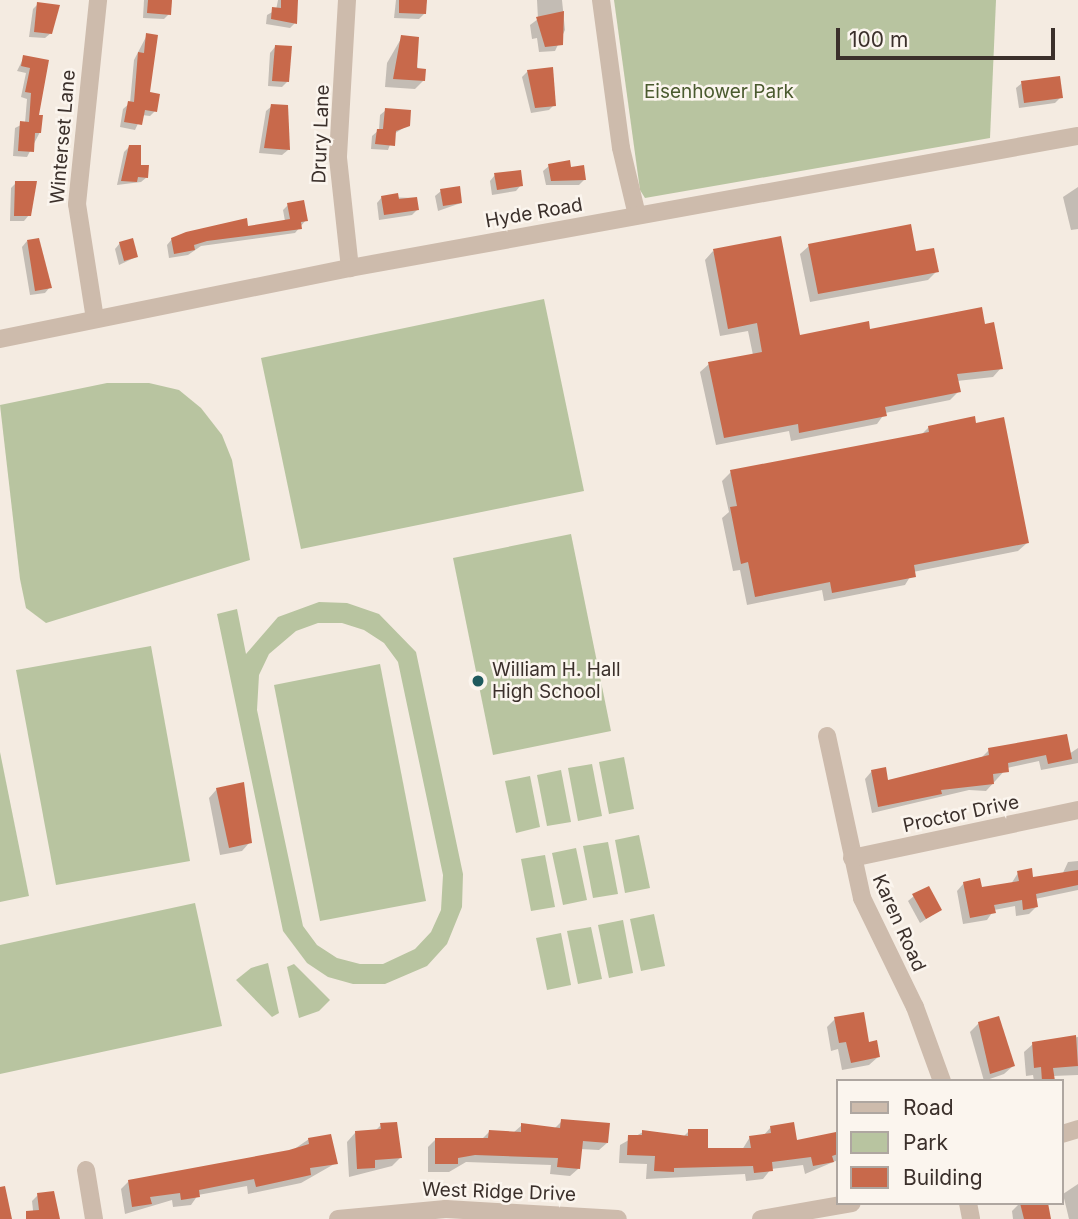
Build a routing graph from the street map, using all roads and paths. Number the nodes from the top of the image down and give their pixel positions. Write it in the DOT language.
graph roads {
  1 [pos="98,0"];
  2 [pos="347,0"];
  3 [pos="601,0"];
  4 [pos="1078,136"];
  5 [pos="637,215"];
  6 [pos="350,268"];
  7 [pos="95,318"];
  8 [pos="0,339"];
  9 [pos="827,736"];
  10 [pos="1078,810"];
  11 [pos="852,858"];
  12 [pos="941,1079"];
  13 [pos="86,1170"];
  14 [pos="841,1205"];
  15 [pos="94,1219"];
  16 [pos="338,1219"];
  17 [pos="618,1219"];
  18 [pos="761,1219"];
  1 -- 7 [label="street, Winterset Lane"];
  2 -- 6 [label="street, Drury Lane"];
  3 -- 5 [label="street"];
  4 -- 5 [label="street, Hyde Road"];
  5 -- 6 [label="street, Hyde Road"];
  6 -- 7 [label="street, Hyde Road"];
  7 -- 8 [label="street, Hyde Road"];
  9 -- 11 [label="street, Karen Road"];
  10 -- 11 [label="street, Proctor Drive"];
  11 -- 12 [label="street, Karen Road"];
  13 -- 15 [label="street"];
  14 -- 18 [label="street"];
  16 -- 17 [label="street, West Ridge Drive"];
}
